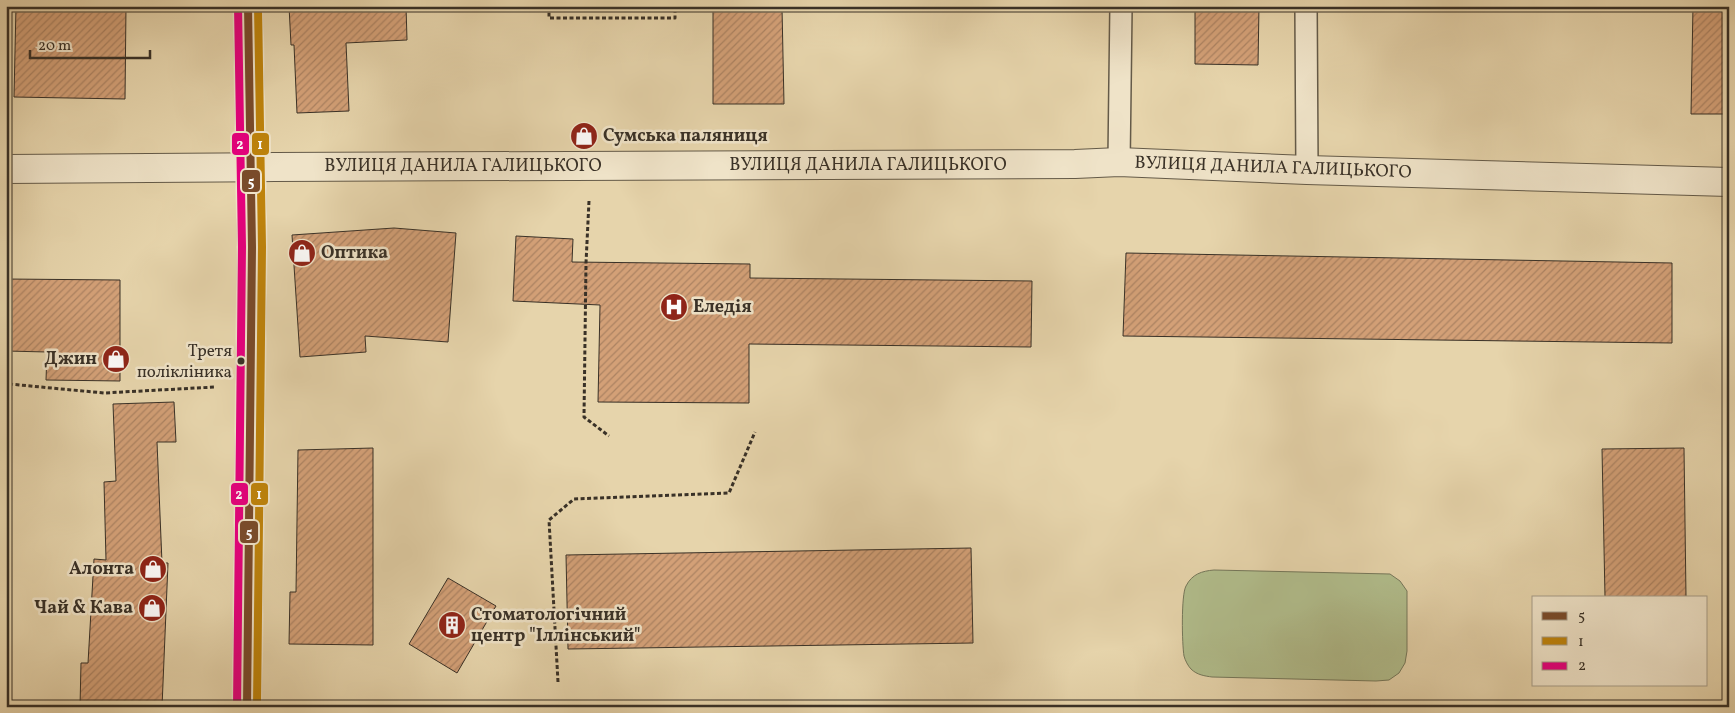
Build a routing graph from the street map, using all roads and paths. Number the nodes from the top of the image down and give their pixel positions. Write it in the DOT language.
graph roads {
  1 [pos="248,6"];
  2 [pos="549,6"];
  3 [pos="675,6"];
  4 [pos="1122,6"];
  5 [pos="1306,6"];
  6 [pos="1119,162"];
  7 [pos="591,166"];
  8 [pos="251,167"];
  9 [pos="6,170"];
  10 [pos="1307,170"];
  11 [pos="1729,182"];
  12 [pos="10,384"];
  13 [pos="216,387"];
  14 [pos="754,432"];
  15 [pos="609,436"];
  16 [pos="558,682"];
  17 [pos="248,707"];
  1 -- 8 [label="main road"];
  2 -- 3 [label="path"];
  4 -- 6 [label="lane"];
  5 -- 10 [label="lane"];
  6 -- 7 [label="street, ВУЛИЦЯ ДАНИЛА ГАЛИЦЬКОГО"];
  6 -- 10 [label="street, ВУЛИЦЯ ДАНИЛА ГАЛИЦЬКОГО"];
  7 -- 8 [label="street, ВУЛИЦЯ ДАНИЛА ГАЛИЦЬКОГО"];
  7 -- 15 [label="path"];
  8 -- 9 [label="street, ВУЛИЦЯ ДАНИЛА ГАЛИЦЬКОГО"];
  8 -- 17 [label="main road"];
  10 -- 11 [label="street, ВУЛИЦЯ ДАНИЛА ГАЛИЦЬКОГО"];
  12 -- 13 [label="path"];
  14 -- 16 [label="path"];
}
